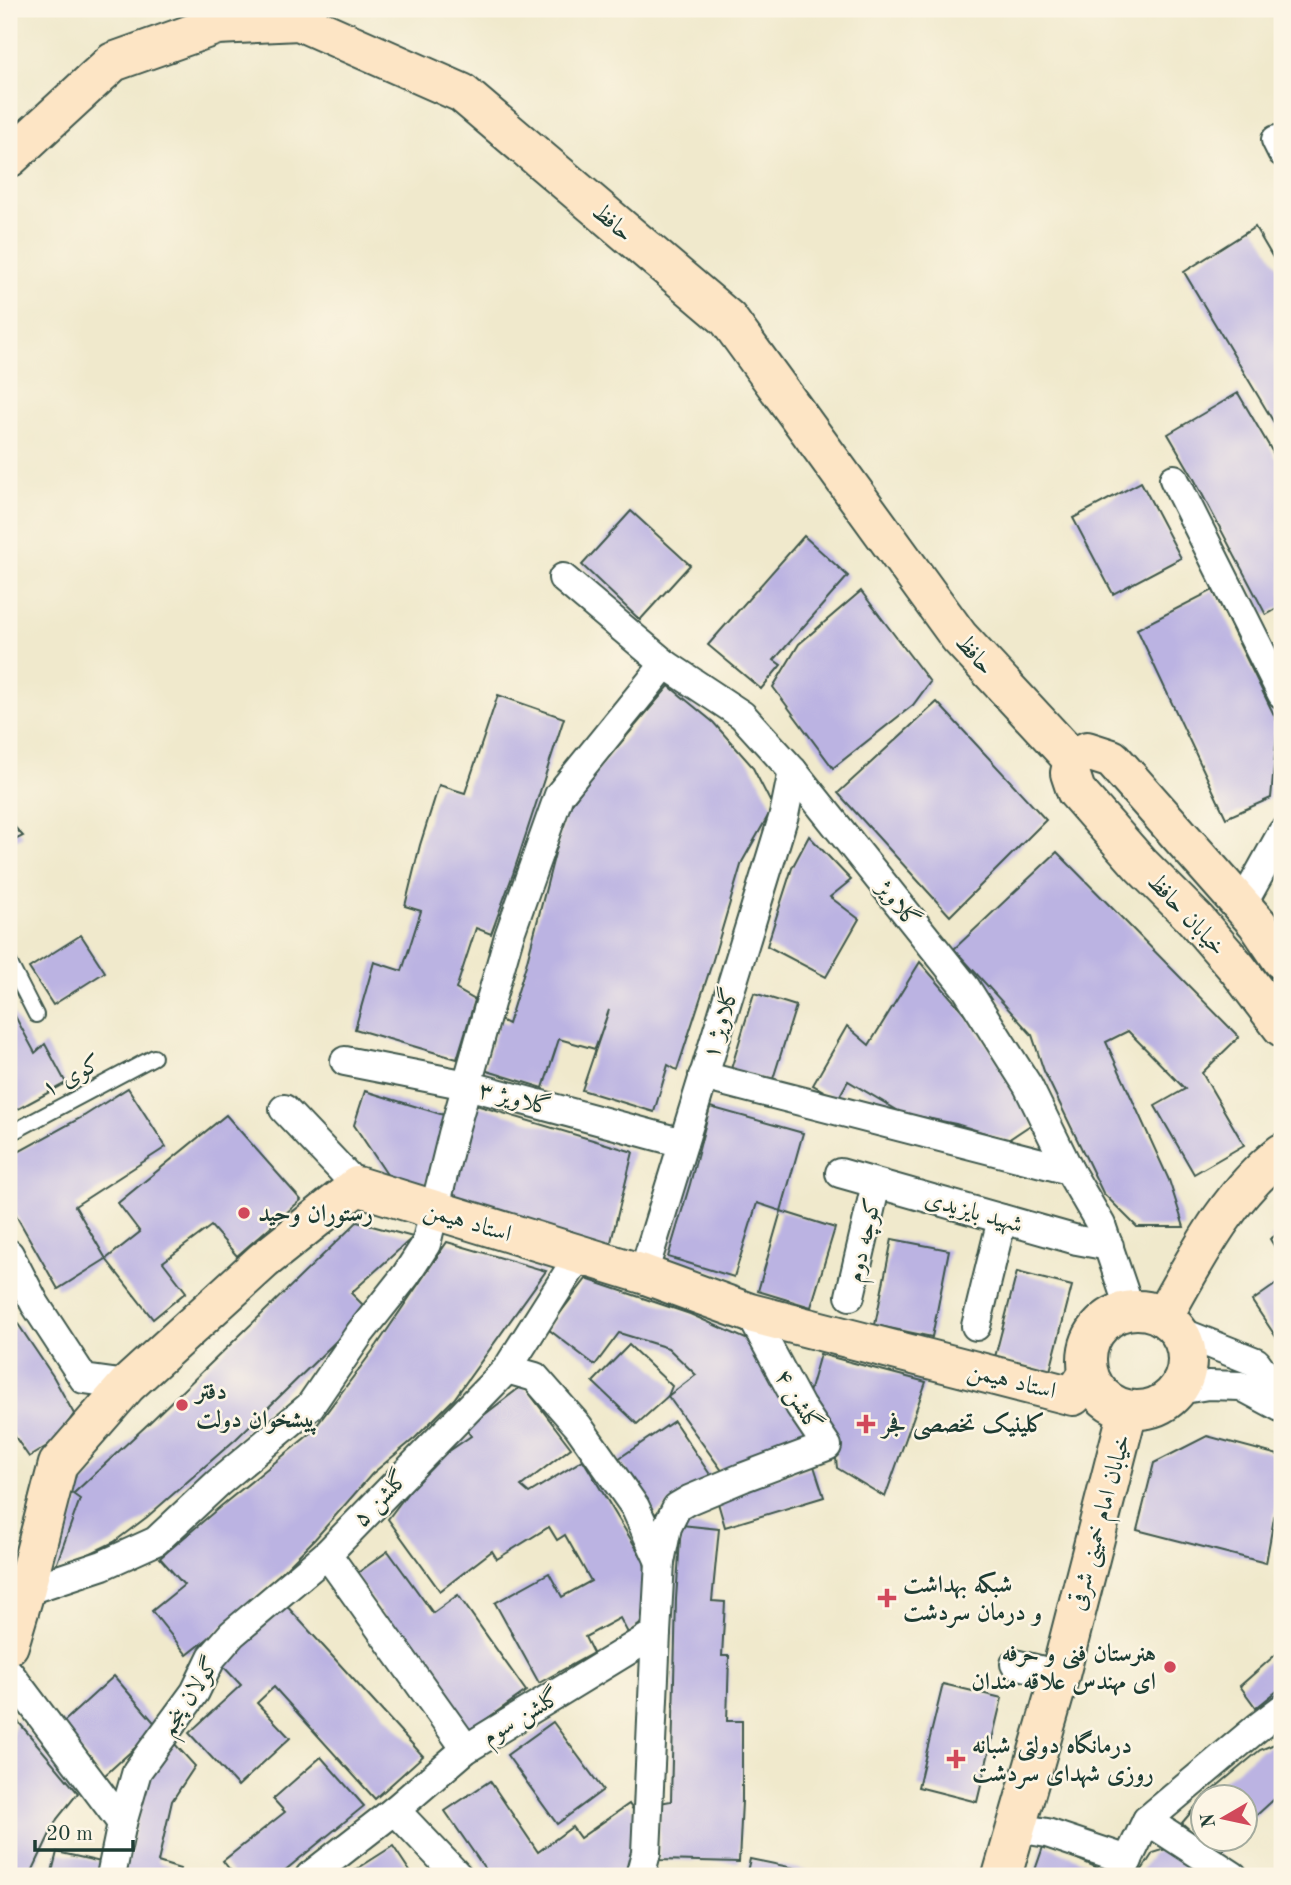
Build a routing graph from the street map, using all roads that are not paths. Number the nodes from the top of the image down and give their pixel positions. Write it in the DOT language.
graph roads {
  1 [pos="9,158"];
  2 [pos="1174,479"];
  3 [pos="563,578"];
  4 [pos="665,664"];
  5 [pos="1282,694"];
  6 [pos="1073,760"];
  7 [pos="793,771"];
  8 [pos="1282,834"];
  9 [pos="1232,895"];
  10 [pos="1195,919"];
  11 [pos="1278,954"];
  12 [pos="9,962"];
  13 [pos="1238,969"];
  14 [pos="36,1015"];
  15 [pos="1282,1027"];
  16 [pos="153,1057"];
  17 [pos="345,1061"];
  18 [pos="703,1076"];
  19 [pos="467,1085"];
  20 [pos="284,1109"];
  21 [pos="9,1134"];
  22 [pos="683,1143"];
  23 [pos="1282,1153"];
  24 [pos="1069,1170"];
  25 [pos="840,1173"];
  26 [pos="876,1184"];
  27 [pos="357,1186"];
  28 [pos="434,1211"];
  29 [pos="1002,1219"];
  30 [pos="1109,1246"];
  31 [pos="9,1254"];
  32 [pos="580,1254"];
  33 [pos="643,1273"];
  34 [pos="850,1296"];
  35 [pos="750,1313"];
  36 [pos="1157,1320"];
  37 [pos="976,1326"];
  38 [pos="507,1369"];
  39 [pos="1088,1374"];
  40 [pos="127,1385"];
  41 [pos="1178,1390"];
  42 [pos="1282,1398"];
  43 [pos="1282,1408"];
  44 [pos="1128,1410"];
  45 [pos="327,1553"];
  46 [pos="660,1562"];
  47 [pos="25,1591"];
  48 [pos="656,1633"];
  49 [pos="9,1645"];
  50 [pos="1016,1664"];
  51 [pos="9,1673"];
  52 [pos="1060,1675"];
  53 [pos="1282,1709"];
  54 [pos="466,1749"];
  55 [pos="395,1810"];
  56 [pos="1147,1820"];
  57 [pos="122,1822"];
  58 [pos="1017,1828"];
  59 [pos="1124,1868"];
  60 [pos="111,1876"];
  61 [pos="310,1876"];
  62 [pos="458,1876"];
  63 [pos="640,1876"];
  64 [pos="1002,1876"];
  65 [pos="1233,1876"];
  1 -- 6 [label="main road, حافظ"];
  2 -- 5 [label="street"];
  3 -- 4 [label="street, گلاویژ"];
  4 -- 7 [label="street, گلاویژ"];
  4 -- 19 [label="street"];
  6 -- 9 [label="main road"];
  6 -- 10 [label="main road, خیابان حافظ"];
  7 -- 18 [label="street, گلاویژ ۱"];
  7 -- 24 [label="street, گلاویژ"];
  8 -- 9 [label="street"];
  9 -- 10 [label="main road"];
  9 -- 11 [label="main road"];
  10 -- 13 [label="main road, خیابان حافظ"];
  11 -- 13 [label="main road"];
  12 -- 14 [label="lane"];
  13 -- 15 [label="main road, خیابان حافظ"];
  16 -- 21 [label="lane, کوی ۱"];
  17 -- 19 [label="street, گلاویژ ۳"];
  18 -- 22 [label="street, گلاویژ ۱"];
  18 -- 24 [label="street"];
  19 -- 22 [label="street, گلاویژ ۳"];
  19 -- 28 [label="street"];
  20 -- 27 [label="street"];
  22 -- 33 [label="street, گلاویژ ۱"];
  23 -- 36 [label="main road"];
  24 -- 30 [label="street, گلاویژ"];
  25 -- 26 [label="street, شهید بایزیدی"];
  26 -- 29 [label="street, شهید بایزیدی"];
  26 -- 34 [label="street, کوچه دوم"];
  27 -- 28 [label="main road, استاد هیمن"];
  27 -- 40 [label="main road"];
  28 -- 32 [label="main road, استاد هیمن"];
  28 -- 47 [label="street"];
  29 -- 30 [label="street, شهید بایزیدی"];
  29 -- 37 [label="street"];
  30 -- 36 [label="street, گلاویژ"];
  31 -- 40 [label="street"];
  32 -- 33 [label="main road, استاد هیمن"];
  32 -- 38 [label="street, گلشن ۵"];
  33 -- 35 [label="main road, استاد هیمن"];
  35 -- 39 [label="main road, استاد هیمن"];
  35 -- 46 [label="street, گلشن ۴"];
  36 -- 39 [label="main road"];
  36 -- 41 [label="main road"];
  36 -- 42 [label="street"];
  38 -- 45 [label="street, گلشن ۵"];
  38 -- 46 [label="street"];
  39 -- 44 [label="main road"];
  40 -- 47 [label="main road"];
  41 -- 43 [label="street"];
  41 -- 44 [label="main road"];
  44 -- 52 [label="main road, خیابان امام خمینی شرقی"];
  45 -- 54 [label="street"];
  45 -- 57 [label="street, گولان پنجم"];
  46 -- 48 [label="street"];
  47 -- 49 [label="main road"];
  48 -- 54 [label="street, گلشن سوم"];
  48 -- 63 [label="street"];
  50 -- 52 [label="street"];
  51 -- 57 [label="street"];
  52 -- 58 [label="main road, خیابان امام خمینی شرقی"];
  53 -- 56 [label="street"];
  54 -- 55 [label="street, گلشن سوم"];
  55 -- 61 [label="street, گلشن سوم"];
  55 -- 62 [label="street"];
  56 -- 59 [label="street"];
  56 -- 65 [label="street"];
  57 -- 60 [label="street, گولان پنجم"];
  58 -- 59 [label="street"];
  58 -- 64 [label="main road, خیابان امام خمینی شرقی"];
}
